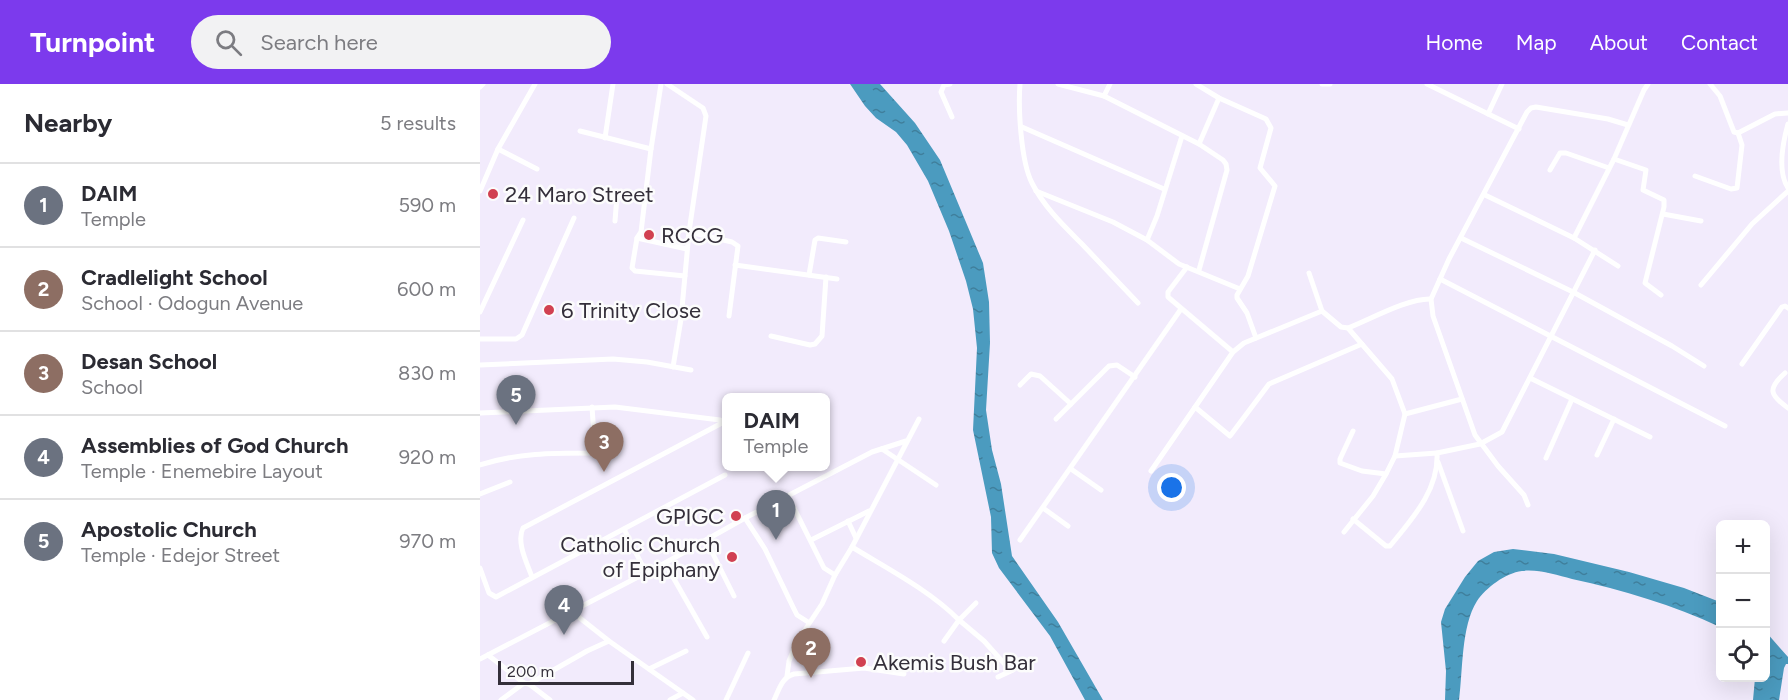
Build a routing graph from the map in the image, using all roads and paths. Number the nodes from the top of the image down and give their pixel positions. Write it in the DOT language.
graph roads {
  1 [pos="535,84"];
  2 [pos="613,84"];
  3 [pos="661,84"];
  4 [pos="667,84"];
  5 [pos="950,84"];
  6 [pos="1020,84"];
  7 [pos="1058,84"];
  8 [pos="1110,84"];
  9 [pos="1196,84"];
  10 [pos="1322,84"];
  11 [pos="1330,84"];
  12 [pos="1427,84"];
  13 [pos="1502,84"];
  14 [pos="1637,84"];
  15 [pos="1648,84"];
  16 [pos="1710,84"];
  17 [pos="1644,90"];
  18 [pos="1104,96"];
  19 [pos="1219,99"];
  20 [pos="1788,113"];
  21 [pos="1488,114"];
  22 [pos="952,117"];
  23 [pos="1788,124"];
  24 [pos="1628,126"];
  25 [pos="1022,127"];
  26 [pos="1519,129"];
  27 [pos="580,131"];
  28 [pos="1738,134"];
  29 [pos="1182,136"];
  30 [pos="605,138"];
  31 [pos="1199,144"];
  32 [pos="498,149"];
  33 [pos="651,150"];
  34 [pos="1614,159"];
  35 [pos="1609,168"];
  36 [pos="537,169"];
  37 [pos="1550,170"];
  38 [pos="1695,176"];
  39 [pos="1164,189"];
  40 [pos="1788,189"];
  41 [pos="1036,190"];
  42 [pos="480,191"];
  43 [pos="607,194"];
  44 [pos="1485,195"];
  45 [pos="617,196"];
  46 [pos="645,200"];
  47 [pos="1663,214"];
  48 [pos="574,218"];
  49 [pos="523,220"];
  50 [pos="615,221"];
  51 [pos="1701,221"];
  52 [pos="689,232"];
  53 [pos="637,238"];
  54 [pos="1461,238"];
  55 [pos="1574,238"];
  56 [pos="1146,240"];
  57 [pos="846,242"];
  58 [pos="687,249"];
  59 [pos="1595,250"];
  60 [pos="735,265"];
  61 [pos="1618,266"];
  62 [pos="1187,267"];
  63 [pos="1199,270"];
  64 [pos="1309,273"];
  65 [pos="809,275"];
  66 [pos="685,276"];
  67 [pos="826,277"];
  68 [pos="837,279"];
  69 [pos="1440,279"];
  70 [pos="1701,285"];
  71 [pos="1240,289"];
  72 [pos="1573,292"];
  73 [pos="1661,295"];
  74 [pos="1431,299"];
  75 [pos="1138,303"];
  76 [pos="1788,308"];
  77 [pos="1181,309"];
  78 [pos="1322,311"];
  79 [pos="480,312"];
  80 [pos="729,316"];
  81 [pos="1348,328"];
  82 [pos="771,336"];
  83 [pos="1551,336"];
  84 [pos="1256,338"];
  85 [pos="480,339"];
  86 [pos="1362,344"];
  87 [pos="1233,352"];
  88 [pos="1742,364"];
  89 [pos="480,365"];
  90 [pos="1704,366"];
  91 [pos="673,367"];
  92 [pos="691,370"];
  93 [pos="1785,373"];
  94 [pos="1135,377"];
  95 [pos="1530,378"];
  96 [pos="1020,386"];
  97 [pos="1462,399"];
  98 [pos="1572,399"];
  99 [pos="1071,404"];
  100 [pos="592,407"];
  101 [pos="1196,407"];
  102 [pos="1788,408"];
  103 [pos="480,413"];
  104 [pos="1405,414"];
  105 [pos="1056,418"];
  106 [pos="919,419"];
  107 [pos="1614,419"];
  108 [pos="1725,426"];
  109 [pos="1353,431"];
  110 [pos="1650,437"];
  111 [pos="906,441"];
  112 [pos="1480,444"];
  113 [pos="882,449"];
  114 [pos="1437,453"];
  115 [pos="1596,455"];
  116 [pos="1395,456"];
  117 [pos="897,458"];
  118 [pos="1546,458"];
  119 [pos="1438,462"];
  120 [pos="480,465"];
  121 [pos="1071,469"];
  122 [pos="1150,471"];
  123 [pos="1386,474"];
  124 [pos="724,475"];
  125 [pos="510,482"];
  126 [pos="936,485"];
  127 [pos="1101,490"];
  128 [pos="480,494"];
  129 [pos="788,496"];
  130 [pos="1528,505"];
  131 [pos="1043,508"];
  132 [pos="871,510"];
  133 [pos="745,518"];
  134 [pos="1353,519"];
  135 [pos="848,521"];
  136 [pos="1068,526"];
  137 [pos="624,529"];
  138 [pos="1463,531"];
  139 [pos="1344,532"];
  140 [pos="856,538"];
  141 [pos="706,540"];
  142 [pos="811,540"];
  143 [pos="1020,540"];
  144 [pos="852,547"];
  145 [pos="664,563"];
  146 [pos="480,568"];
  147 [pos="646,573"];
  148 [pos="835,575"];
  149 [pos="481,577"];
  150 [pos="532,577"];
  151 [pos="734,596"];
  152 [pos="976,603"];
  153 [pos="571,611"];
  154 [pos="959,620"];
  155 [pos="808,622"];
  156 [pos="707,637"];
  157 [pos="944,640"];
  158 [pos="609,641"];
  159 [pos="686,651"];
  160 [pos="748,653"];
  161 [pos="488,655"];
  162 [pos="480,659"];
  163 [pos="1022,661"];
  164 [pos="649,669"];
  165 [pos="1010,670"];
  166 [pos="904,674"];
  167 [pos="787,676"];
  168 [pos="998,676"];
  169 [pos="527,684"];
  170 [pos="683,693"];
  171 [pos="501,700"];
  172 [pos="550,700"];
  173 [pos="670,700"];
  174 [pos="693,700"];
  175 [pos="726,700"];
  176 [pos="774,700"];
  1 -- 32 [label="street"];
  2 -- 30 [label="street"];
  3 -- 33 [label="street"];
  4 -- 52 [label="street"];
  5 -- 22 [label="street"];
  6 -- 25 [label="street"];
  7 -- 18 [label="street"];
  8 -- 18 [label="street"];
  9 -- 19 [label="street"];
  10 -- 11 [label="street"];
  12 -- 21 [label="street"];
  13 -- 21 [label="street"];
  14 -- 17 [label="street"];
  15 -- 17 [label="street"];
  16 -- 28 [label="street"];
  17 -- 24 [label="street"];
  18 -- 29 [label="street"];
  19 -- 31 [label="street"];
  19 -- 71 [label="street"];
  20 -- 28 [label="street"];
  21 -- 26 [label="street"];
  23 -- 40 [label="street"];
  24 -- 26 [label="street"];
  24 -- 34 [label="street"];
  25 -- 39 [label="street"];
  25 -- 41 [label="street"];
  26 -- 44 [label="street"];
  27 -- 30 [label="street"];
  28 -- 38 [label="street"];
  29 -- 31 [label="street"];
  29 -- 39 [label="street"];
  30 -- 33 [label="street"];
  31 -- 63 [label="street"];
  32 -- 36 [label="street"];
  32 -- 42 [label="street"];
  33 -- 46 [label="street"];
  34 -- 35 [label="street"];
  34 -- 47 [label="street"];
  35 -- 37 [label="street"];
  35 -- 55 [label="street"];
  39 -- 56 [label="street"];
  40 -- 70 [label="street"];
  41 -- 56 [label="street"];
  41 -- 75 [label="street"];
  43 -- 45 [label="street"];
  44 -- 54 [label="street"];
  44 -- 55 [label="street"];
  45 -- 46 [label="street"];
  45 -- 50 [label="street"];
  46 -- 53 [label="street"];
  47 -- 51 [label="street"];
  47 -- 73 [label="street"];
  48 -- 85 [label="street"];
  49 -- 79 [label="street"];
  52 -- 58 [label="street"];
  52 -- 60 [label="street"];
  53 -- 58 [label="street"];
  53 -- 66 [label="street"];
  54 -- 69 [label="street"];
  54 -- 72 [label="street"];
  55 -- 59 [label="street"];
  56 -- 62 [label="street"];
  57 -- 65 [label="street"];
  58 -- 66 [label="street"];
  59 -- 61 [label="street"];
  59 -- 72 [label="street"];
  60 -- 65 [label="street"];
  60 -- 80 [label="street"];
  62 -- 63 [label="street"];
  62 -- 77 [label="street"];
  63 -- 71 [label="street"];
  64 -- 78 [label="street"];
  65 -- 67 [label="street"];
  66 -- 91 [label="street"];
  67 -- 68 [label="street"];
  67 -- 82 [label="street"];
  69 -- 74 [label="street"];
  69 -- 83 [label="street"];
  71 -- 84 [label="street"];
  72 -- 83 [label="street"];
  72 -- 90 [label="street"];
  74 -- 81 [label="street"];
  74 -- 97 [label="street"];
  76 -- 88 [label="street"];
  77 -- 87 [label="street"];
  77 -- 94 [label="street"];
  78 -- 81 [label="street"];
  78 -- 84 [label="street"];
  81 -- 86 [label="street"];
  83 -- 95 [label="street"];
  83 -- 108 [label="street"];
  84 -- 87 [label="street"];
  86 -- 101 [label="street"];
  86 -- 104 [label="street"];
  87 -- 101 [label="street"];
  89 -- 91 [label="street"];
  91 -- 92 [label="street"];
  93 -- 102 [label="street"];
  94 -- 99 [label="street"];
  94 -- 121 [label="street"];
  95 -- 98 [label="street"];
  95 -- 112 [label="street"];
  96 -- 99 [label="street"];
  97 -- 104 [label="street"];
  97 -- 112 [label="street"];
  98 -- 107 [label="street"];
  98 -- 118 [label="street"];
  99 -- 105 [label="street"];
  100 -- 103 [label="street"];
  100 -- 120 [label="street"];
  100 -- 150 [label="street"];
  101 -- 122 [label="street"];
  104 -- 116 [label="street"];
  106 -- 111 [label="street"];
  107 -- 110 [label="street"];
  107 -- 115 [label="street"];
  109 -- 123 [label="street"];
  111 -- 113 [label="street"];
  111 -- 117 [label="street"];
  112 -- 114 [label="street"];
  112 -- 130 [label="street"];
  113 -- 117 [label="street"];
  113 -- 129 [label="street"];
  114 -- 116 [label="street"];
  114 -- 119 [label="street"];
  116 -- 123 [label="street"];
  117 -- 126 [label="street"];
  117 -- 132 [label="street"];
  119 -- 134 [label="street"];
  119 -- 138 [label="street"];
  121 -- 127 [label="street"];
  121 -- 131 [label="street"];
  123 -- 134 [label="street"];
  124 -- 137 [label="street"];
  125 -- 128 [label="street"];
  129 -- 133 [label="street"];
  129 -- 142 [label="street"];
  131 -- 136 [label="street"];
  131 -- 143 [label="street"];
  132 -- 135 [label="street"];
  132 -- 140 [label="street"];
  133 -- 141 [label="street"];
  133 -- 155 [label="street"];
  134 -- 139 [label="street"];
  135 -- 140 [label="street"];
  135 -- 142 [label="street"];
  137 -- 147 [label="street"];
  137 -- 150 [label="street"];
  140 -- 144 [label="street"];
  141 -- 145 [label="street"];
  141 -- 151 [label="street"];
  142 -- 148 [label="street"];
  144 -- 148 [label="street"];
  144 -- 154 [label="street"];
  145 -- 147 [label="street"];
  145 -- 156 [label="street"];
  146 -- 149 [label="street"];
  147 -- 153 [label="street"];
  148 -- 155 [label="street"];
  149 -- 150 [label="street"];
  152 -- 154 [label="street"];
  153 -- 158 [label="street"];
  153 -- 161 [label="street"];
  154 -- 157 [label="street"];
  154 -- 165 [label="street"];
  155 -- 167 [label="street"];
  158 -- 164 [label="street"];
  158 -- 169 [label="street"];
  159 -- 164 [label="street"];
  160 -- 175 [label="street"];
  161 -- 162 [label="street"];
  161 -- 169 [label="street"];
  163 -- 165 [label="street"];
  164 -- 170 [label="street"];
  165 -- 168 [label="street"];
  166 -- 167 [label="street"];
  167 -- 176 [label="street"];
  169 -- 171 [label="street"];
  169 -- 172 [label="street"];
  170 -- 173 [label="street"];
  170 -- 174 [label="street"];
}
